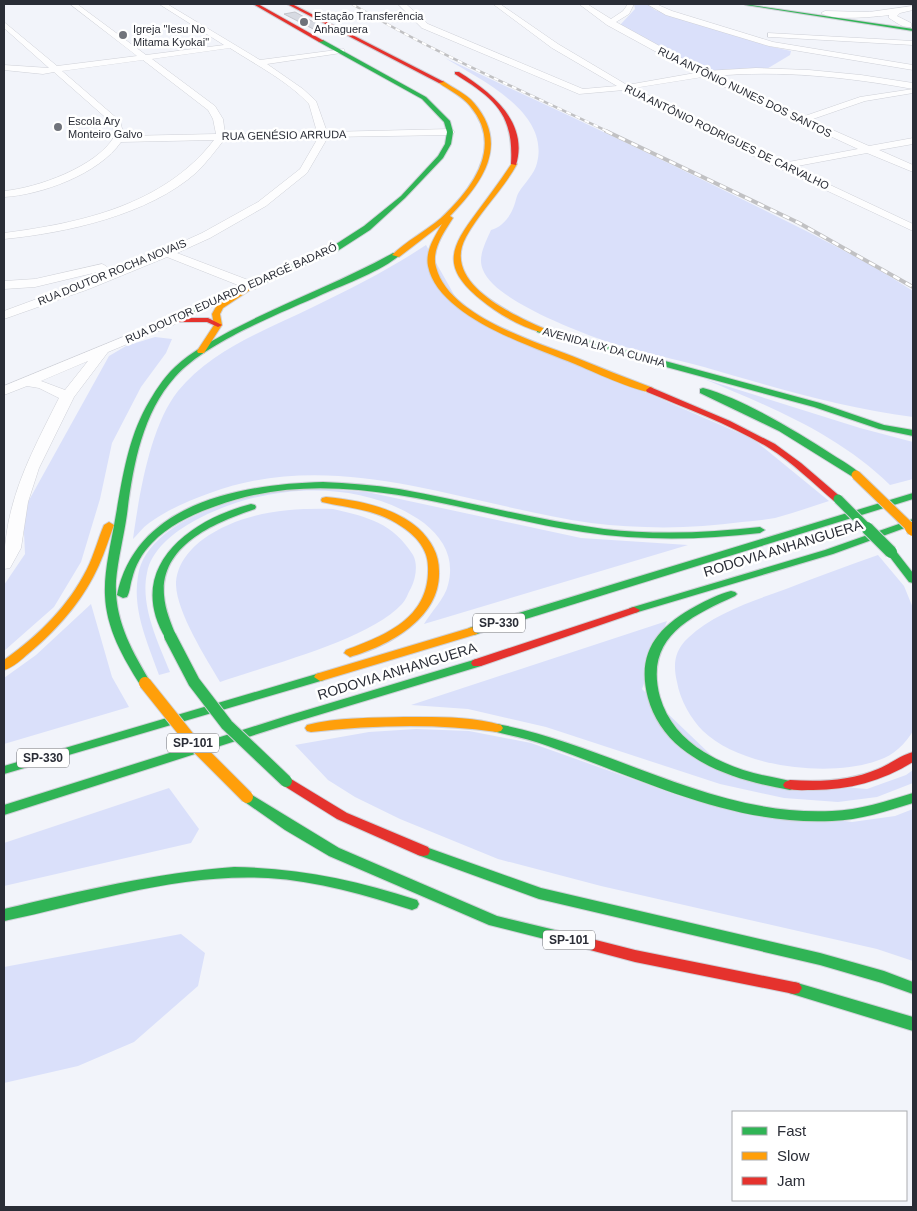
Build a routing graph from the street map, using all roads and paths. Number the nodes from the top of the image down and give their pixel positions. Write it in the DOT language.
graph roads {
  1 [pos="73,4"];
  2 [pos="162,4"];
  3 [pos="255,4"];
  4 [pos="289,4"];
  5 [pos="402,4"];
  6 [pos="496,4"];
  7 [pos="582,4"];
  8 [pos="631,4"];
  9 [pos="652,4"];
  10 [pos="749,4"];
  11 [pos="766,4"];
  12 [pos="892,4"];
  13 [pos="860,7"];
  14 [pos="913,8"];
  15 [pos="825,13"];
  16 [pos="898,13"];
  17 [pos="610,23"];
  18 [pos="4,24"];
  19 [pos="912,24"];
  20 [pos="726,30"];
  21 [pos="784,36"];
  22 [pos="913,43"];
  23 [pos="772,44"];
  24 [pos="231,46"];
  25 [pos="341,51"];
  26 [pos="790,55"];
  27 [pos="147,58"];
  28 [pos="259,63"];
  29 [pos="4,68"];
  30 [pos="448,68"];
  31 [pos="913,68"];
  32 [pos="58,69"];
  33 [pos="775,71"];
  34 [pos="702,74"];
  35 [pos="913,86"];
  36 [pos="625,87"];
  37 [pos="913,90"];
  38 [pos="802,120"];
  39 [pos="450,132"];
  40 [pos="324,134"];
  41 [pos="221,137"];
  42 [pos="118,139"];
  43 [pos="913,140"];
  44 [pos="866,148"];
  45 [pos="782,166"];
  46 [pos="913,169"];
  47 [pos="4,194"];
  48 [pos="455,208"];
  49 [pos="913,228"];
  50 [pos="4,236"];
  51 [pos="167,253"];
  52 [pos="35,284"];
  53 [pos="4,285"];
  54 [pos="252,286"];
  55 [pos="64,292"];
  56 [pos="4,314"];
  57 [pos="174,320"];
  58 [pos="218,326"];
  59 [pos="540,330"];
  60 [pos="104,349"];
  61 [pos="201,352"];
  62 [pos="648,371"];
  63 [pos="26,382"];
  64 [pos="694,388"];
  65 [pos="4,391"];
  66 [pos="67,396"];
  67 [pos="817,405"];
  68 [pos="896,418"];
  69 [pos="913,434"];
  70 [pos="124,484"];
  71 [pos="913,496"];
  72 [pos="317,500"];
  73 [pos="20,502"];
  74 [pos="260,504"];
  75 [pos="4,506"];
  76 [pos="850,516"];
  77 [pos="11,522"];
  78 [pos="913,522"];
  79 [pos="913,530"];
  80 [pos="828,552"];
  81 [pos="4,564"];
  82 [pos="913,580"];
  83 [pos="127,652"];
  84 [pos="340,656"];
  85 [pos="4,666"];
  86 [pos="294,672"];
  87 [pos="446,674"];
  88 [pos="264,743"];
  89 [pos="83,746"];
  90 [pos="913,756"];
  91 [pos="200,764"];
  92 [pos="4,770"];
  93 [pos="913,798"];
  94 [pos="4,810"];
  95 [pos="420,907"];
  96 [pos="447,913"];
  97 [pos="4,915"];
  98 [pos="494,921"];
  99 [pos="913,988"];
  100 [pos="913,1024"];
  1 -- 27 [label="street"];
  2 -- 24 [label="street"];
  3 -- 25 [label="main road"];
  4 -- 48 [label="main road"];
  5 -- 36 [label="street"];
  6 -- 36 [label="street, RUA ANTÔNIO RODRIGUES DE CARVALHO"];
  7 -- 17 [label="street, RUA ANTÔNIO NUNES DOS SANTOS"];
  8 -- 17 [label="street"];
  9 -- 20 [label="street"];
  10 -- 19 [label="main road"];
  11 -- 15 [label="main road"];
  12 -- 14 [label="street"];
  13 -- 16 [label="street"];
  14 -- 16 [label="street"];
  15 -- 16 [label="street"];
  15 -- 19 [label="main road"];
  16 -- 19 [label="street"];
  17 -- 34 [label="street, RUA ANTÔNIO NUNES DOS SANTOS"];
  18 -- 32 [label="street"];
  20 -- 21 [label="street"];
  20 -- 23 [label="street"];
  21 -- 22 [label="street"];
  21 -- 23 [label="street"];
  23 -- 26 [label="street"];
  24 -- 27 [label="street"];
  24 -- 28 [label="street"];
  25 -- 28 [label="street"];
  25 -- 39 [label="main road"];
  26 -- 31 [label="street"];
  26 -- 33 [label="street"];
  27 -- 32 [label="street"];
  27 -- 41 [label="street"];
  28 -- 40 [label="street"];
  29 -- 32 [label="street"];
  30 -- 59 [label="main road, AVENIDA LIX DA CUNHA"];
  32 -- 42 [label="street"];
  33 -- 34 [label="street"];
  33 -- 35 [label="street"];
  34 -- 36 [label="street"];
  34 -- 38 [label="street, RUA ANTÔNIO NUNES DOS SANTOS"];
  36 -- 45 [label="street, RUA ANTÔNIO RODRIGUES DE CARVALHO"];
  37 -- 38 [label="street"];
  38 -- 44 [label="street, RUA ANTÔNIO NUNES DOS SANTOS"];
  39 -- 40 [label="street, RUA GENÉSIO ARRUDA"];
  39 -- 54 [label="main road, RUA DOUTOR EDUARDO EDARGÉ BADARÓ"];
  40 -- 41 [label="street, RUA GENÉSIO ARRUDA"];
  40 -- 51 [label="street, RUA DOUTOR ROCHA NOVAIS"];
  41 -- 42 [label="street, RUA GENÉSIO ARRUDA"];
  41 -- 50 [label="street"];
  42 -- 47 [label="street"];
  43 -- 44 [label="street"];
  44 -- 45 [label="street"];
  44 -- 46 [label="street, RUA ANTÔNIO NUNES DOS SANTOS"];
  45 -- 49 [label="street, RUA ANTÔNIO RODRIGUES DE CARVALHO"];
  48 -- 61 [label="main road"];
  48 -- 82 [label="main road, bridge"];
  51 -- 52 [label="street"];
  51 -- 54 [label="street"];
  51 -- 55 [label="street, RUA DOUTOR ROCHA NOVAIS"];
  52 -- 53 [label="street"];
  52 -- 55 [label="street"];
  54 -- 57 [label="main road, RUA DOUTOR EDUARDO EDARGÉ BADARÓ"];
  54 -- 58 [label="main road"];
  55 -- 56 [label="street, RUA DOUTOR ROCHA NOVAIS"];
  57 -- 58 [label="main road"];
  57 -- 60 [label="street, RUA DOUTOR EDUARDO EDARGÉ BADARÓ"];
  58 -- 61 [label="main road"];
  59 -- 62 [label="main road"];
  59 -- 67 [label="main road, AVENIDA LIX DA CUNHA"];
  60 -- 63 [label="street, RUA DOUTOR EDUARDO EDARGÉ BADARÓ"];
  60 -- 66 [label="street"];
  61 -- 70 [label="main road"];
  63 -- 65 [label="street, RUA DOUTOR EDUARDO EDARGÉ BADARÓ"];
  63 -- 66 [label="street"];
  64 -- 79 [label="main road, bridge"];
  66 -- 73 [label="street"];
  67 -- 68 [label="main road"];
  67 -- 69 [label="main road, AVENIDA LIX DA CUNHA"];
  70 -- 83 [label="main road"];
  70 -- 85 [label="main road"];
  71 -- 76 [label="main road, RODOVIA ANHANGUERA / SP-330"];
  72 -- 84 [label="main road"];
  73 -- 75 [label="street"];
  73 -- 77 [label="street"];
  74 -- 99 [label="main road, bridge"];
  76 -- 83 [label="main road"];
  76 -- 89 [label="main road, RODOVIA ANHANGUERA / SP-330"];
  77 -- 81 [label="street"];
  78 -- 80 [label="main road, RODOVIA ANHANGUERA / SP-330"];
  80 -- 87 [label="main road, RODOVIA ANHANGUERA / SP-330"];
  80 -- 90 [label="main road"];
  83 -- 98 [label="main road, SP-101, bridge"];
  86 -- 89 [label="main road"];
  87 -- 93 [label="main road"];
  87 -- 94 [label="main road, RODOVIA ANHANGUERA / SP-330"];
  88 -- 91 [label="main road"];
  89 -- 92 [label="main road, RODOVIA ANHANGUERA / SP-330"];
  95 -- 97 [label="main road"];
  96 -- 98 [label="main road"];
  98 -- 100 [label="main road, SP-101"];
}
